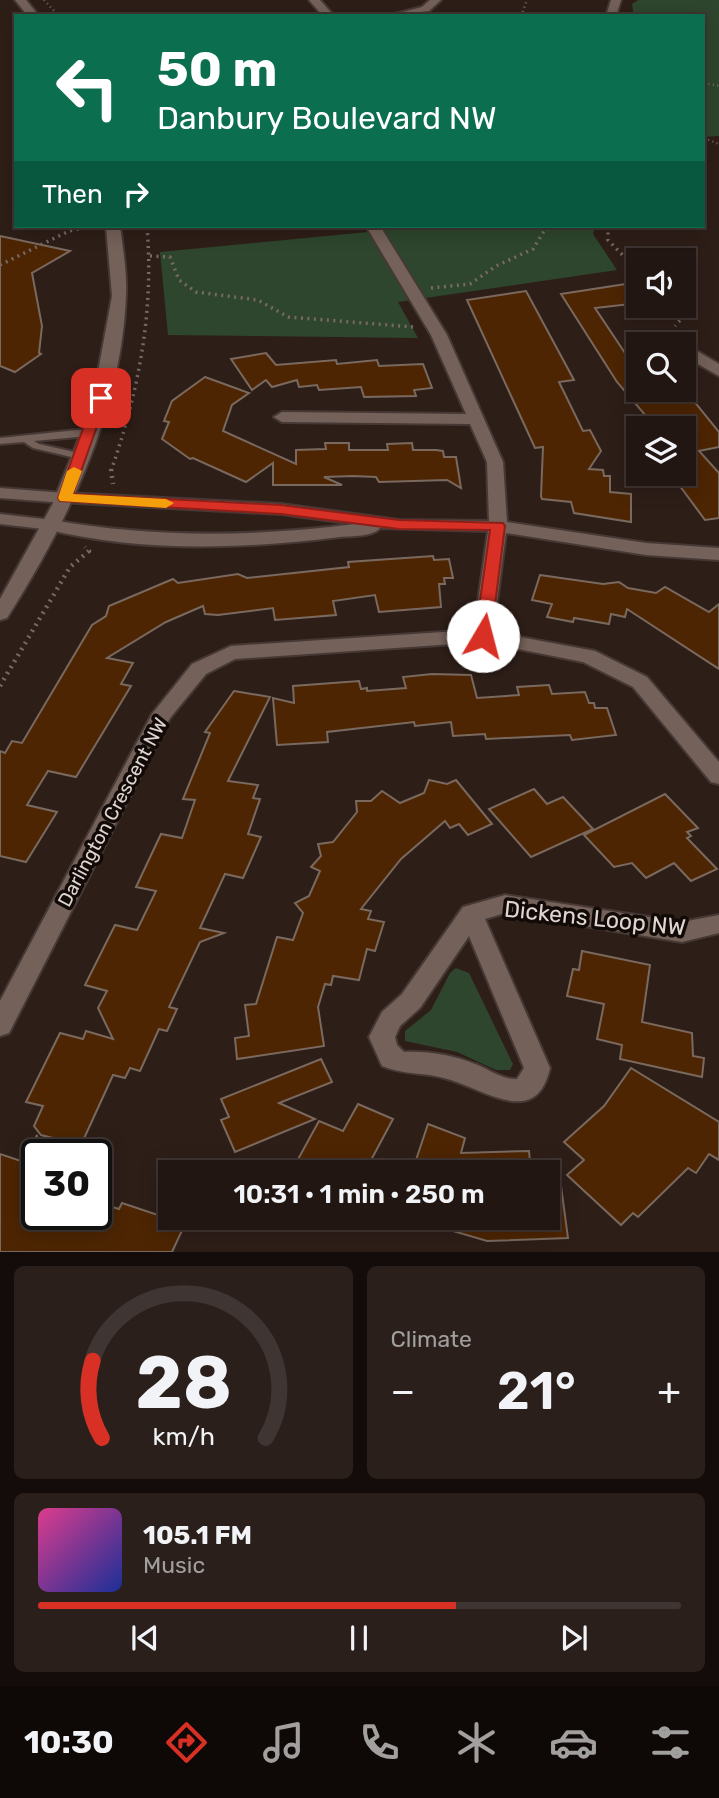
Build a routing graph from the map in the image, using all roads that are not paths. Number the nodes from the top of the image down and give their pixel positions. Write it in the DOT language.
graph roads {
  1 [pos="20,0"];
  2 [pos="314,0"];
  3 [pos="436,0"];
  4 [pos="32,14"];
  5 [pos="327,14"];
  6 [pos="402,14"];
  7 [pos="113,228"];
  8 [pos="374,228"];
  9 [pos="696,357"];
  10 [pos="719,371"];
  11 [pos="282,417"];
  12 [pos="476,419"];
  13 [pos="88,433"];
  14 [pos="0,441"];
  15 [pos="28,441"];
  16 [pos="80,456"];
  17 [pos="0,493"];
  18 [pos="65,498"];
  19 [pos="0,519"];
  20 [pos="52,525"];
  21 [pos="399,525"];
  22 [pos="498,526"];
  23 [pos="719,554"];
  24 [pos="0,614"];
  25 [pos="483,636"];
  26 [pos="719,776"];
  27 [pos="471,914"];
  28 [pos="719,924"];
  29 [pos="0,1025"];
  1 -- 4 [label="street"];
  2 -- 5 [label="street"];
  3 -- 6 [label="street"];
  7 -- 13 [label="street"];
  8 -- 12 [label="street"];
  9 -- 10 [label="street"];
  11 -- 12 [label="street"];
  12 -- 22 [label="street"];
  13 -- 15 [label="lane"];
  13 -- 16 [label="street"];
  14 -- 15 [label="lane"];
  15 -- 16 [label="lane"];
  16 -- 18 [label="street"];
  17 -- 18 [label="street"];
  18 -- 20 [label="street"];
  18 -- 21 [label="street"];
  19 -- 20 [label="street"];
  20 -- 21 [label="street"];
  20 -- 24 [label="street"];
  21 -- 22 [label="street"];
  22 -- 23 [label="street"];
  22 -- 25 [label="street"];
  25 -- 26 [label="street, Darlington Crescent NW"];
  25 -- 29 [label="street, Darlington Crescent NW"];
  27 -- 27 [label="street, Dickens Loop NW"];
  27 -- 28 [label="street, Dickens Loop NW"];
}
